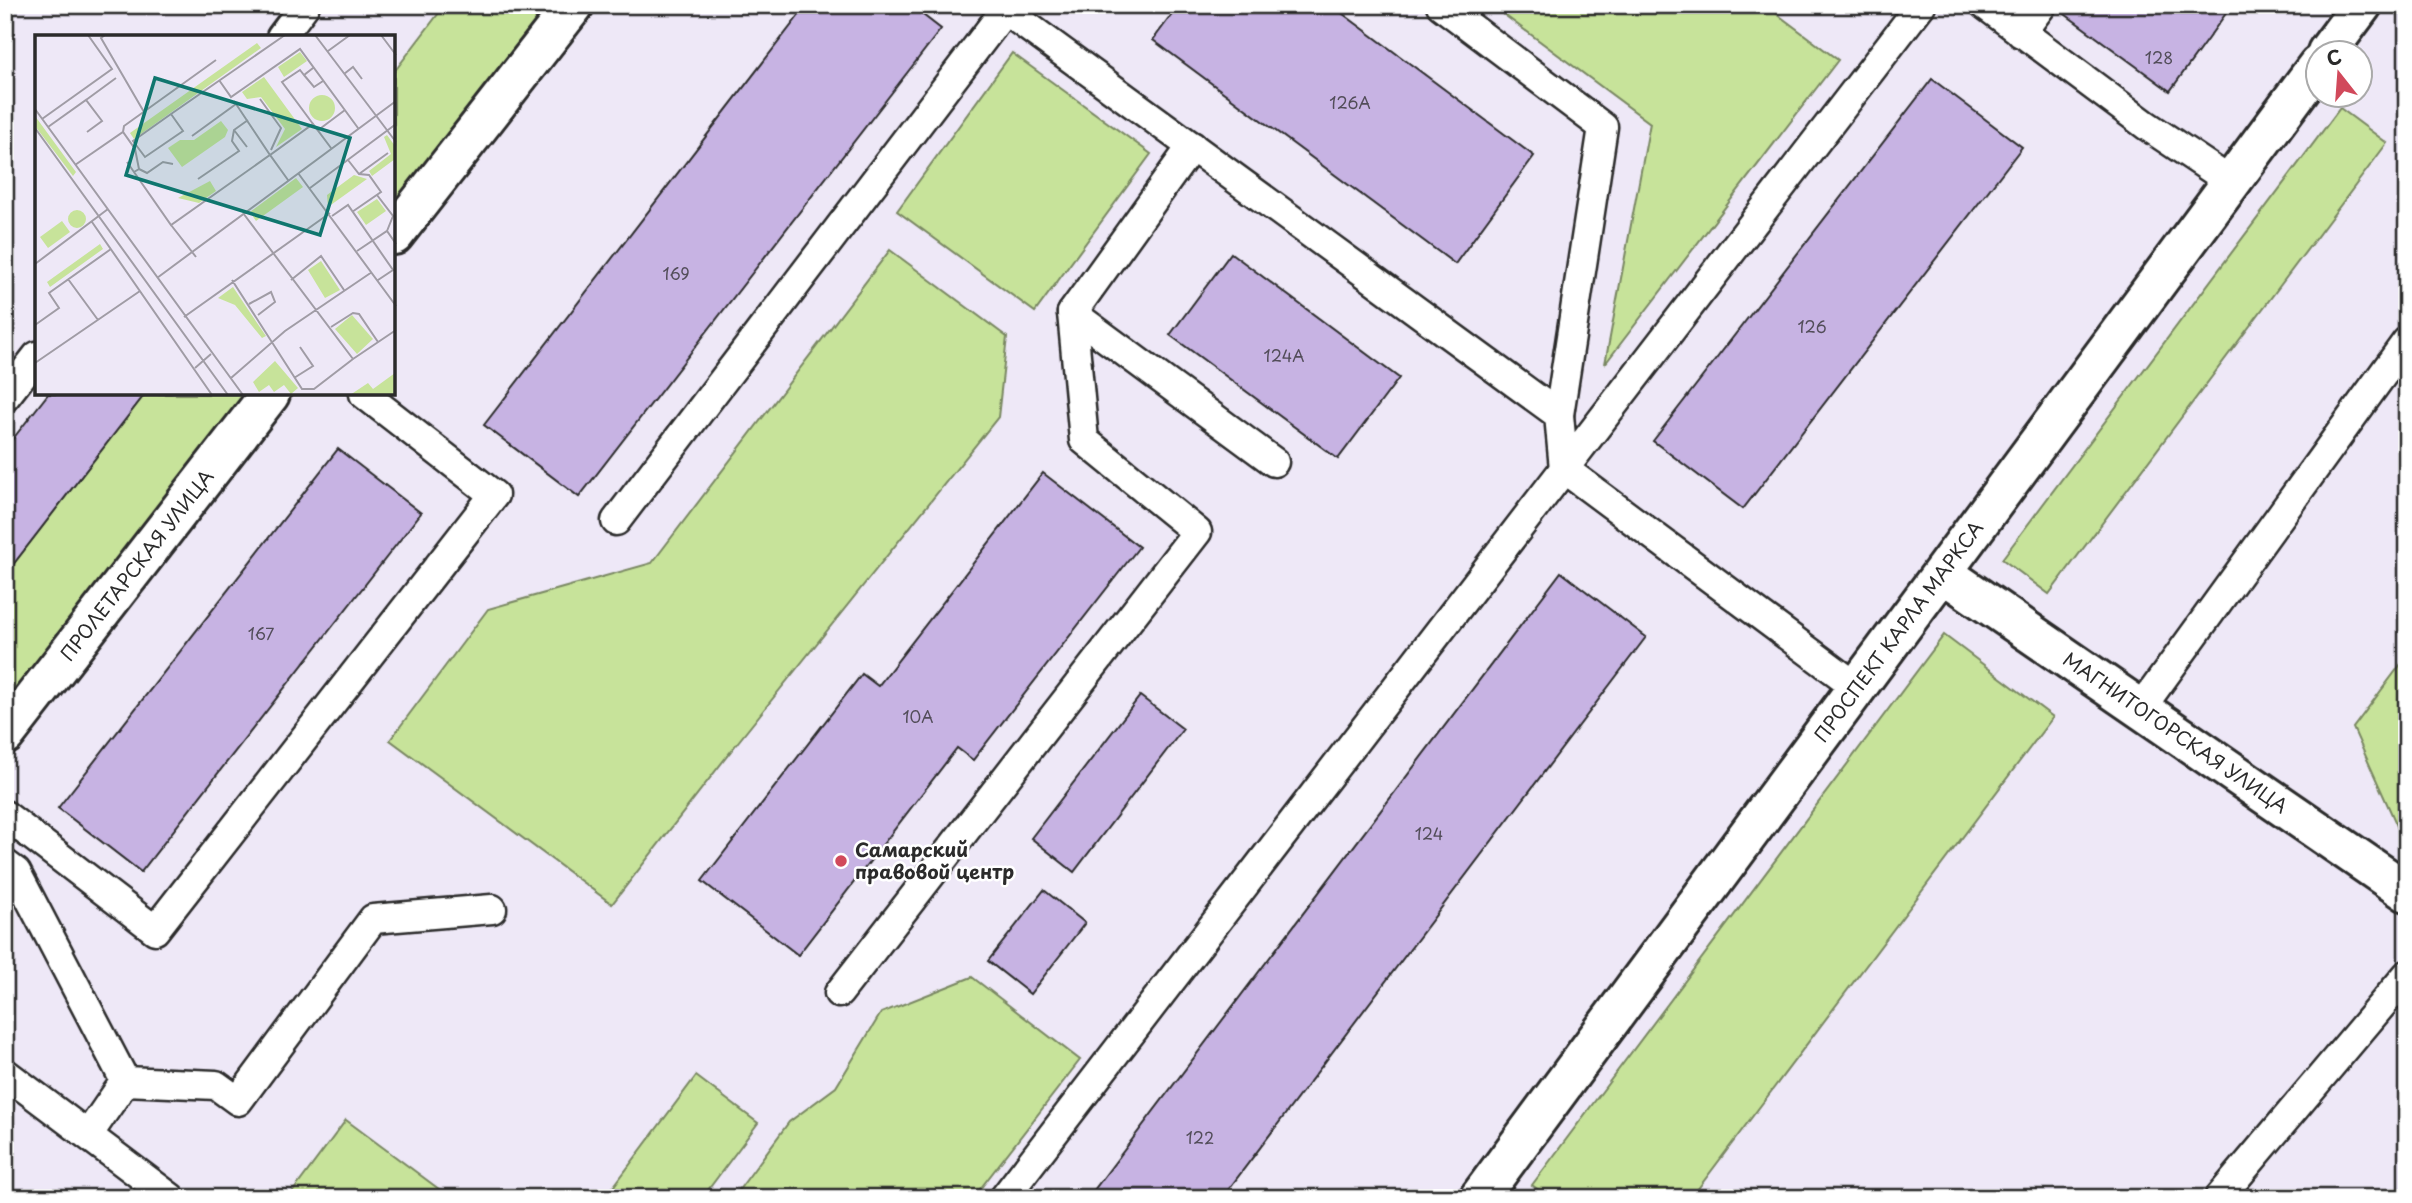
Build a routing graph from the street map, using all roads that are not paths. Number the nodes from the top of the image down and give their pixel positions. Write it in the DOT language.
graph roads {
  1 [pos="305,5"];
  2 [pos="574,5"];
  3 [pos="1441,5"];
  4 [pos="1921,5"];
  5 [pos="1985,5"];
  6 [pos="2042,5"];
  7 [pos="2362,5"];
  8 [pos="1002,8"];
  9 [pos="2021,33"];
  10 [pos="282,35"];
  11 [pos="2337,38"];
  12 [pos="2304,84"];
  13 [pos="1192,146"];
  14 [pos="2231,182"];
  15 [pos="396,232"];
  16 [pos="1072,313"];
  17 [pos="2407,341"];
  18 [pos="35,359"];
  19 [pos="268,396"];
  20 [pos="366,396"];
  21 [pos="5,397"];
  22 [pos="1559,415"];
  23 [pos="1274,462"];
  24 [pos="1564,469"];
  25 [pos="616,521"];
  26 [pos="1944,573"];
  27 [pos="1858,688"];
  28 [pos="2141,708"];
  29 [pos="5,735"];
  30 [pos="5,815"];
  31 [pos="5,864"];
  32 [pos="2407,892"];
  33 [pos="492,909"];
  34 [pos="2407,975"];
  35 [pos="839,993"];
  36 [pos="5,1073"];
  37 [pos="125,1081"];
  38 [pos="88,1135"];
  39 [pos="171,1198"];
  40 [pos="1004,1198"];
  41 [pos="1479,1198"];
  42 [pos="2219,1198"];
  1 -- 10 [label="lane"];
  2 -- 15 [label="street"];
  3 -- 22 [label="lane"];
  4 -- 24 [label="lane"];
  5 -- 9 [label="lane"];
  6 -- 9 [label="lane"];
  7 -- 11 [label="street"];
  8 -- 13 [label="lane"];
  8 -- 25 [label="lane"];
  9 -- 14 [label="lane"];
  12 -- 14 [label="street, ПРОСПЕКТ КАРЛА МАРКСА"];
  13 -- 16 [label="lane"];
  13 -- 22 [label="lane"];
  14 -- 26 [label="street, ПРОСПЕКТ КАРЛА МАРКСА"];
  16 -- 23 [label="lane"];
  16 -- 35 [label="lane"];
  17 -- 28 [label="lane"];
  18 -- 21 [label="lane"];
  19 -- 29 [label="street, ПРОЛЕТАРСКАЯ УЛИЦА"];
  20 -- 30 [label="lane"];
  22 -- 24 [label="lane"];
  24 -- 27 [label="lane"];
  24 -- 40 [label="lane"];
  26 -- 27 [label="street, ПРОСПЕКТ КАРЛА МАРКСА"];
  26 -- 28 [label="street, МАГНИТОГОРСКАЯ УЛИЦА"];
  27 -- 41 [label="street, ПРОСПЕКТ КАРЛА МАРКСА"];
  28 -- 32 [label="street, МАГНИТОГОРСКАЯ УЛИЦА"];
  31 -- 37 [label="lane"];
  33 -- 37 [label="lane"];
  34 -- 42 [label="lane"];
  36 -- 38 [label="lane"];
  37 -- 38 [label="lane"];
  38 -- 39 [label="lane"];
}
